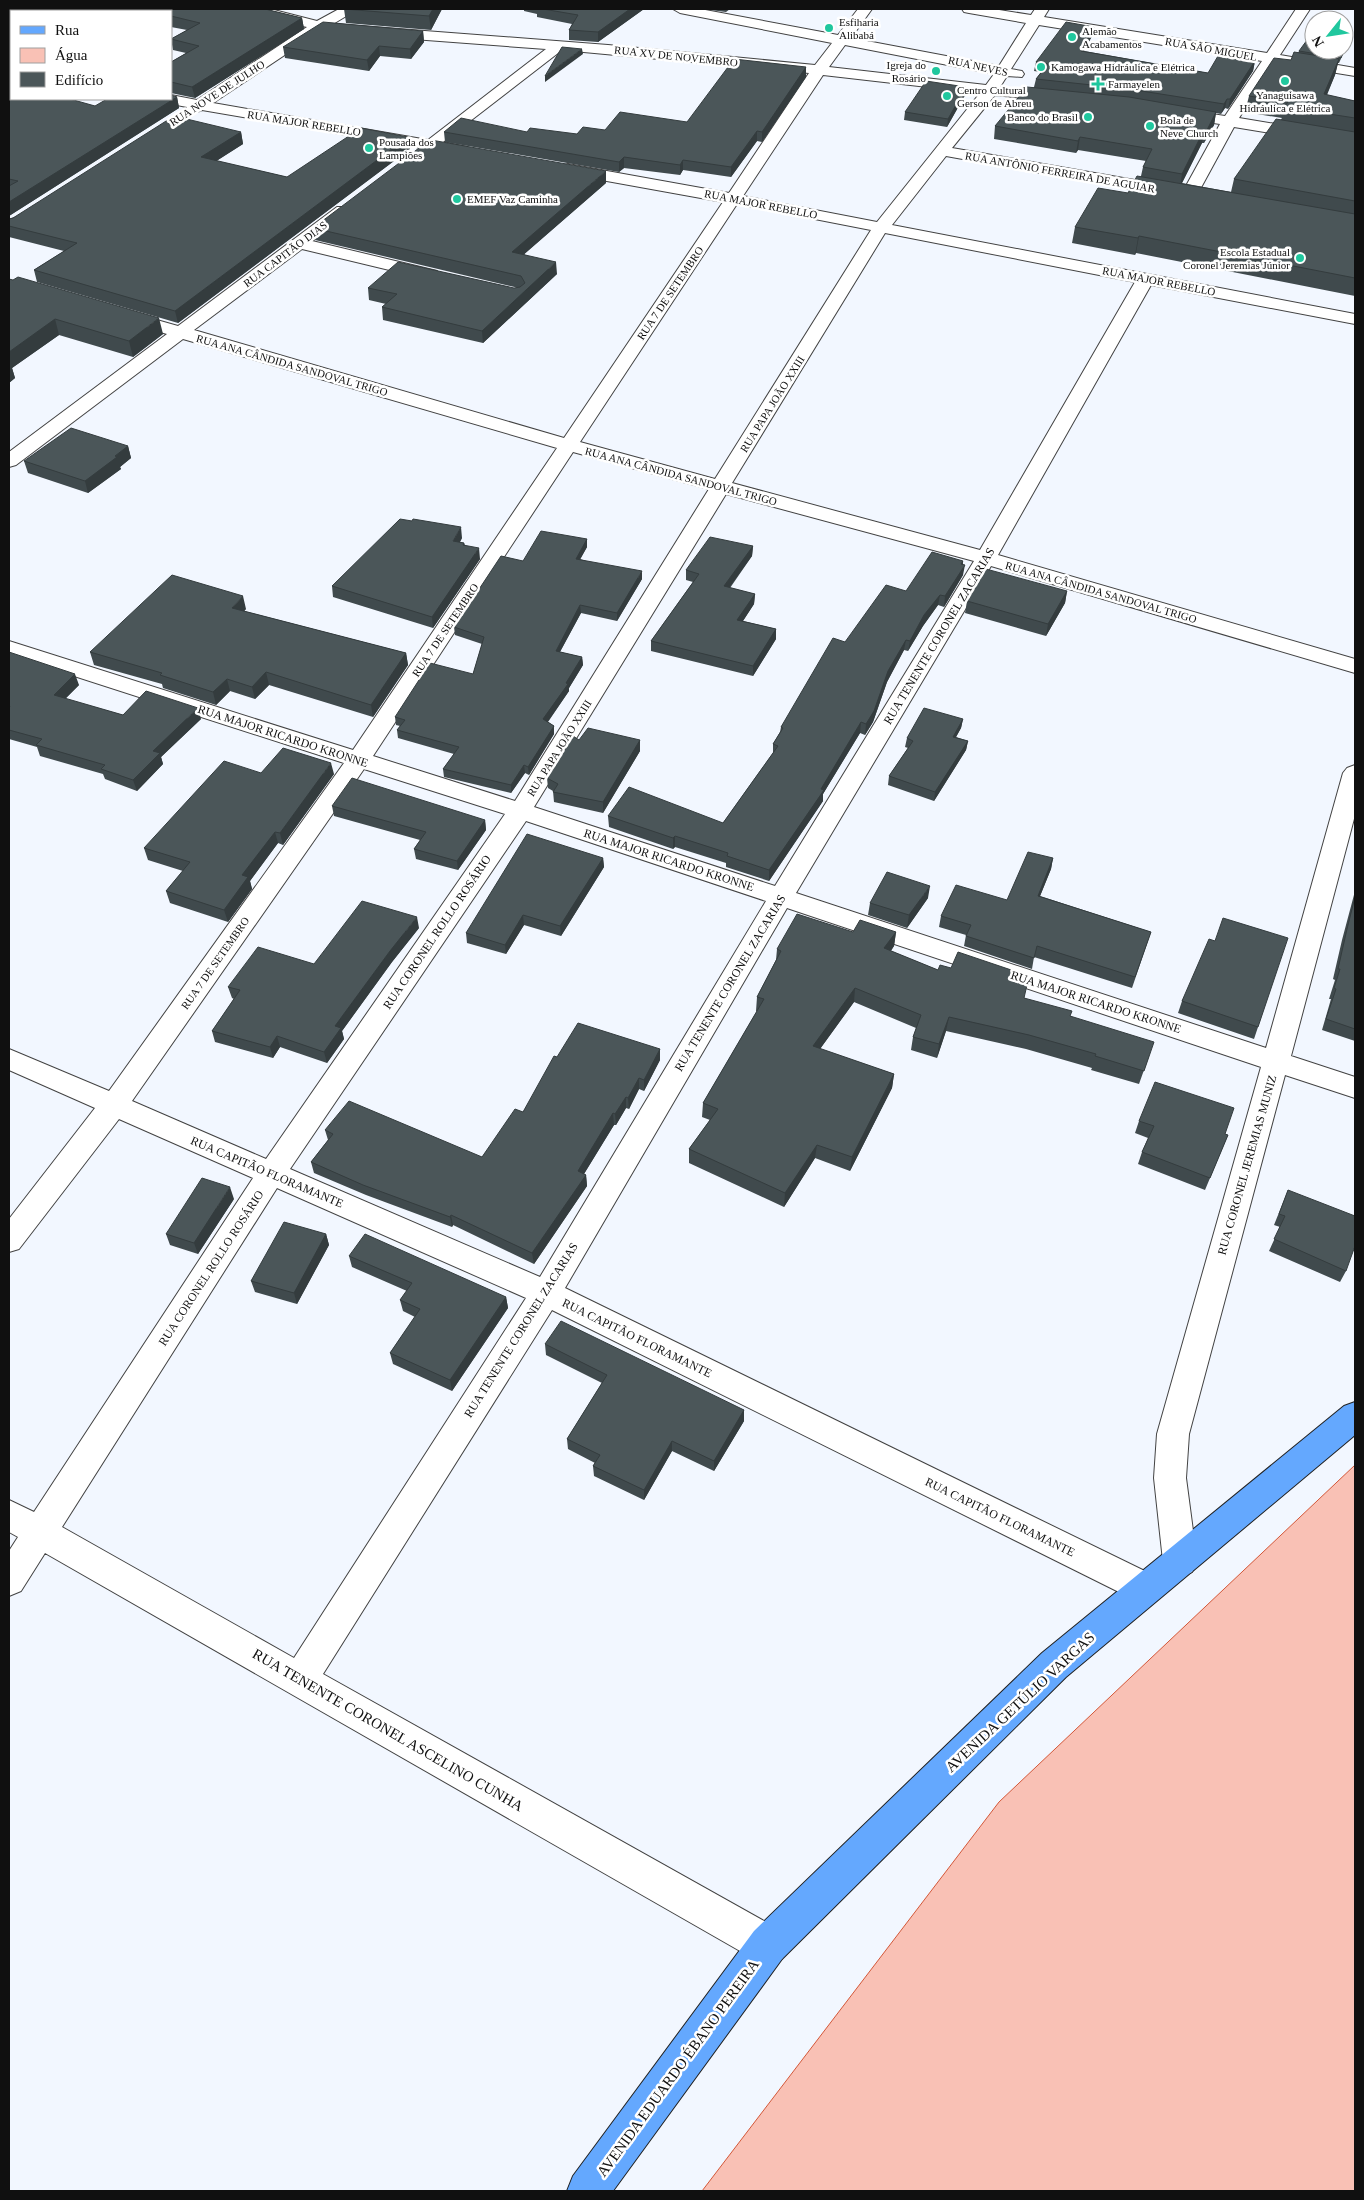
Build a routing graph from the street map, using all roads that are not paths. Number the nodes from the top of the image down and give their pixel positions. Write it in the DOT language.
graph roads {
  1 [pos="257,9"];
  2 [pos="348,9"];
  3 [pos="680,9"];
  4 [pos="865,9"];
  5 [pos="969,9"];
  6 [pos="1303,9"];
  7 [pos="1040,14"];
  8 [pos="319,26"];
  9 [pos="843,40"];
  10 [pos="560,45"];
  11 [pos="1271,59"];
  12 [pos="819,70"];
  13 [pos="1002,70"];
  14 [pos="1355,72"];
  15 [pos="1031,78"];
  16 [pos="1050,83"];
  17 [pos="990,91"];
  18 [pos="171,100"];
  19 [pos="199,106"];
  20 [pos="1164,111"];
  21 [pos="182,116"];
  22 [pos="1229,122"];
  23 [pos="1355,142"];
  24 [pos="430,144"];
  25 [pos="942,152"];
  26 [pos="480,153"];
  27 [pos="415,156"];
  28 [pos="548,165"];
  29 [pos="1189,195"];
  30 [pos="1208,198"];
  31 [pos="734,199"];
  32 [pos="353,202"];
  33 [pos="881,227"];
  34 [pos="298,243"];
  35 [pos="1146,278"];
  36 [pos="449,279"];
  37 [pos="104,310"];
  38 [pos="1355,319"];
  39 [pos="180,332"];
  40 [pos="568,445"];
  41 [pos="9,461"];
  42 [pos="722,486"];
  43 [pos="986,558"];
  44 [pos="9,648"];
  45 [pos="1355,666"];
  46 [pos="358,760"];
  47 [pos="1355,773"];
  48 [pos="520,811"];
  49 [pos="781,897"];
  50 [pos="9,1060"];
  51 [pos="1276,1062"];
  52 [pos="1355,1088"];
  53 [pos="113,1106"];
  54 [pos="271,1174"];
  55 [pos="9,1240"];
  56 [pos="546,1293"];
  57 [pos="1355,1416"];
  58 [pos="9,1515"];
  59 [pos="40,1533"];
  60 [pos="1180,1561"];
  61 [pos="9,1580"];
  62 [pos="1145,1588"];
  63 [pos="300,1680"];
  64 [pos="768,1946"];
  65 [pos="588,2191"];
  1 -- 8 [label="street, RUA XV DE NOVEMBRO"];
  2 -- 8 [label="street, RUA NOVE DE JULHO"];
  3 -- 9 [label="street, RUA NEVES"];
  4 -- 9 [label="street, RUA 7 DE SETEMBRO"];
  5 -- 7 [label="street, RUA SÃO MIGUEL"];
  6 -- 11 [label="street"];
  7 -- 11 [label="street, RUA SÃO MIGUEL"];
  7 -- 13 [label="street, RUA PAPA JOÃO XXIII"];
  8 -- 10 [label="street, RUA XV DE NOVEMBRO"];
  8 -- 19 [label="street, RUA NOVE DE JULHO"];
  9 -- 12 [label="street, RUA 7 DE SETEMBRO"];
  9 -- 13 [label="street, RUA NEVES"];
  10 -- 12 [label="street, RUA XV DE NOVEMBRO"];
  10 -- 24 [label="street"];
  11 -- 14 [label="street, RUA SÃO MIGUEL"];
  11 -- 22 [label="street"];
  12 -- 17 [label="street, RUA XV DE NOVEMBRO"];
  12 -- 31 [label="street, RUA 7 DE SETEMBRO"];
  13 -- 15 [label="street, RUA NEVES"];
  13 -- 17 [label="street, RUA PAPA JOÃO XXIII"];
  16 -- 17 [label="street, RUA XV DE NOVEMBRO"];
  17 -- 25 [label="street, RUA PAPA JOÃO XXIII"];
  18 -- 19 [label="street, RUA MAJOR REBELLO"];
  19 -- 21 [label="street, RUA NOVE DE JULHO"];
  19 -- 24 [label="street, RUA MAJOR REBELLO"];
  20 -- 22 [label="street"];
  22 -- 23 [label="street"];
  22 -- 29 [label="street"];
  24 -- 26 [label="street, RUA MAJOR REBELLO"];
  24 -- 27 [label="street"];
  25 -- 29 [label="street, RUA ANTÔNIO FERREIRA DE AGUIAR"];
  25 -- 33 [label="street, RUA PAPA JOÃO XXIII"];
  28 -- 31 [label="street, RUA MAJOR REBELLO"];
  29 -- 30 [label="street, RUA ANTÔNIO FERREIRA DE AGUIAR"];
  31 -- 33 [label="street, RUA MAJOR REBELLO"];
  31 -- 40 [label="street, RUA 7 DE SETEMBRO"];
  32 -- 34 [label="street, RUA CAPITÃO DIAS"];
  33 -- 35 [label="street, RUA MAJOR REBELLO"];
  33 -- 42 [label="street, RUA PAPA JOÃO XXIII"];
  34 -- 36 [label="street"];
  34 -- 39 [label="street, RUA CAPITÃO DIAS"];
  35 -- 38 [label="street, RUA MAJOR REBELLO"];
  35 -- 43 [label="street, RUA TENENTE CORONEL ZACARIAS"];
  37 -- 39 [label="street, RUA ANA CÂNDIDA SANDOVAL TRIGO"];
  39 -- 40 [label="street, RUA ANA CÂNDIDA SANDOVAL TRIGO"];
  39 -- 41 [label="street, RUA CAPITÃO DIAS"];
  40 -- 42 [label="street, RUA ANA CÂNDIDA SANDOVAL TRIGO"];
  40 -- 46 [label="street, RUA 7 DE SETEMBRO"];
  42 -- 43 [label="street, RUA ANA CÂNDIDA SANDOVAL TRIGO"];
  42 -- 48 [label="street, RUA PAPA JOÃO XXIII"];
  43 -- 45 [label="street, RUA ANA CÂNDIDA SANDOVAL TRIGO"];
  43 -- 49 [label="street, RUA TENENTE CORONEL ZACARIAS"];
  44 -- 46 [label="street, RUA MAJOR RICARDO KRONNE"];
  46 -- 48 [label="street, RUA MAJOR RICARDO KRONNE"];
  46 -- 53 [label="street, RUA 7 DE SETEMBRO"];
  47 -- 51 [label="street, RUA CORONEL JEREMIAS MUNIZ"];
  48 -- 49 [label="street, RUA MAJOR RICARDO KRONNE"];
  48 -- 54 [label="street, RUA CORONEL ROLLO ROSÁRIO"];
  49 -- 51 [label="street, RUA MAJOR RICARDO KRONNE"];
  49 -- 56 [label="street, RUA TENENTE CORONEL ZACARIAS"];
  50 -- 53 [label="street, RUA CAPITÃO FLORAMANTE"];
  51 -- 52 [label="street, RUA MAJOR RICARDO KRONNE"];
  51 -- 60 [label="street, RUA CORONEL JEREMIAS MUNIZ"];
  53 -- 54 [label="street, RUA CAPITÃO FLORAMANTE"];
  53 -- 55 [label="street, RUA 7 DE SETEMBRO"];
  54 -- 56 [label="street, RUA CAPITÃO FLORAMANTE"];
  54 -- 59 [label="street, RUA CORONEL ROLLO ROSÁRIO"];
  56 -- 62 [label="street, RUA CAPITÃO FLORAMANTE"];
  56 -- 63 [label="street, RUA TENENTE CORONEL ZACARIAS"];
  57 -- 60 [label="main road, AVENIDA GETÚLIO VARGAS"];
  58 -- 59 [label="street, RUA TENENTE CORONEL ASCELINO CUNHA"];
  59 -- 61 [label="street, RUA CORONEL ROLLO ROSÁRIO"];
  59 -- 63 [label="street, RUA TENENTE CORONEL ASCELINO CUNHA"];
  60 -- 62 [label="main road, AVENIDA GETÚLIO VARGAS"];
  62 -- 64 [label="main road, AVENIDA GETÚLIO VARGAS"];
  63 -- 64 [label="street, RUA TENENTE CORONEL ASCELINO CUNHA"];
  64 -- 65 [label="main road, AVENIDA EDUARDO ÉBANO PEREIRA"];
}
